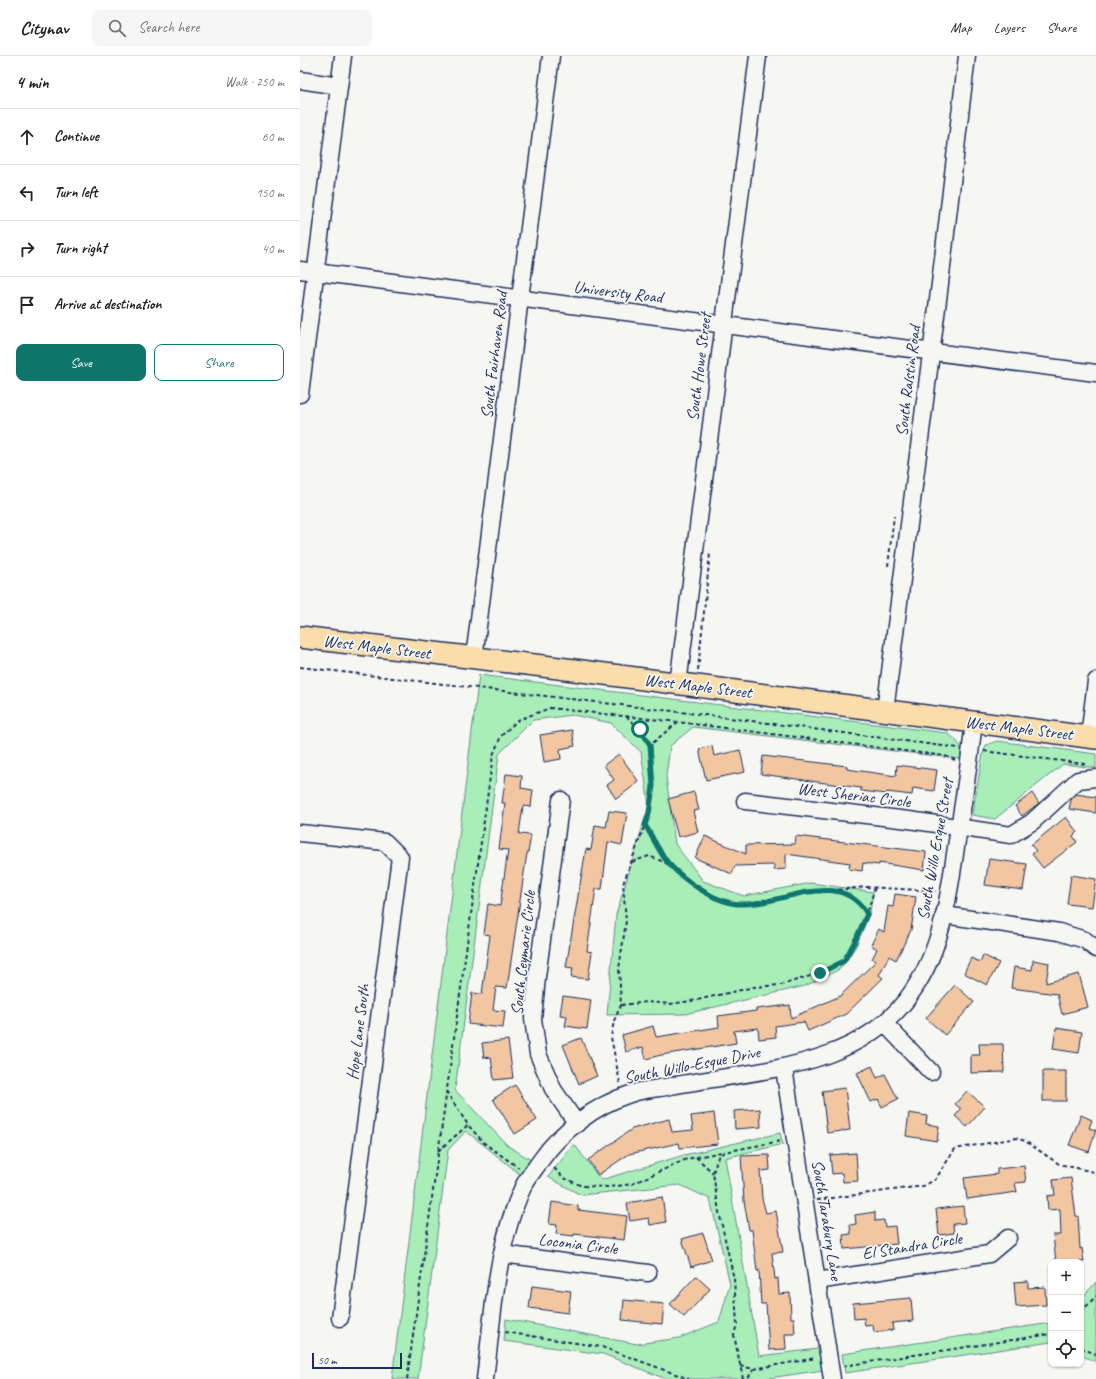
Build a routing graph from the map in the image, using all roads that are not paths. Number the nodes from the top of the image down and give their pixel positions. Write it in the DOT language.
graph roads {
  1 [pos="343,56"];
  2 [pos="551,56"];
  3 [pos="758,56"];
  4 [pos="967,56"];
  5 [pos="300,80"];
  6 [pos="339,86"];
  7 [pos="308,271"];
  8 [pos="520,298"];
  9 [pos="724,325"];
  10 [pos="931,352"];
  11 [pos="1096,373"];
  12 [pos="300,394"];
  13 [pos="300,638"];
  14 [pos="474,658"];
  15 [pos="1096,681"];
  16 [pos="678,684"];
  17 [pos="885,711"];
  18 [pos="974,722"];
  19 [pos="1093,737"];
  20 [pos="1092,771"];
  21 [pos="561,800"];
  22 [pos="745,801"];
  23 [pos="960,827"];
  24 [pos="300,833"];
  25 [pos="944,915"];
  26 [pos="1096,949"];
  27 [pos="885,1024"];
  28 [pos="784,1068"];
  29 [pos="931,1072"];
  30 [pos="577,1124"];
  31 [pos="1008,1238"];
  32 [pos="502,1254"];
  33 [pos="648,1273"];
  34 [pos="817,1281"];
  35 [pos="340,1318"];
  36 [pos="485,1379"];
  37 [pos="832,1379"];
  1 -- 6 [label="street"];
  2 -- 8 [label="street, South Fairhaven Road"];
  3 -- 9 [label="street, South Howe Street"];
  4 -- 10 [label="street, South Ralstin Road"];
  5 -- 6 [label="street"];
  6 -- 7 [label="street"];
  7 -- 8 [label="street, University Road"];
  7 -- 12 [label="street"];
  8 -- 9 [label="street, University Road"];
  8 -- 14 [label="street, South Fairhaven Road"];
  9 -- 10 [label="street, University Road"];
  9 -- 16 [label="street, South Howe Street"];
  10 -- 11 [label="street, University Road"];
  10 -- 17 [label="street, South Ralstin Road"];
  13 -- 14 [label="main road, West Maple Street"];
  14 -- 16 [label="main road, West Maple Street"];
  15 -- 19 [label="street"];
  16 -- 17 [label="main road, West Maple Street"];
  17 -- 18 [label="main road, West Maple Street"];
  18 -- 19 [label="main road, West Maple Street"];
  18 -- 23 [label="street, South Willo Esque Street"];
  20 -- 23 [label="street, West Sheriac Circle"];
  21 -- 30 [label="street, South Ceymarie Circle"];
  22 -- 23 [label="street, West Sheriac Circle"];
  23 -- 25 [label="street, South Willo Esque Street"];
  24 -- 35 [label="street, Hope Lane South"];
  25 -- 26 [label="street"];
  25 -- 27 [label="street, South Willo Esque Street"];
  27 -- 28 [label="street, South Willo Esque Street"];
  27 -- 29 [label="street"];
  28 -- 30 [label="street, South Willo-Esque Drive"];
  28 -- 34 [label="street, South Tarabury Lane"];
  30 -- 32 [label="street, South Willo-Esque Drive"];
  31 -- 34 [label="street, El Standra Circle"];
  32 -- 33 [label="street, Loconia Circle"];
  32 -- 36 [label="street"];
  34 -- 37 [label="street, South Tarabury Lane"];
}
